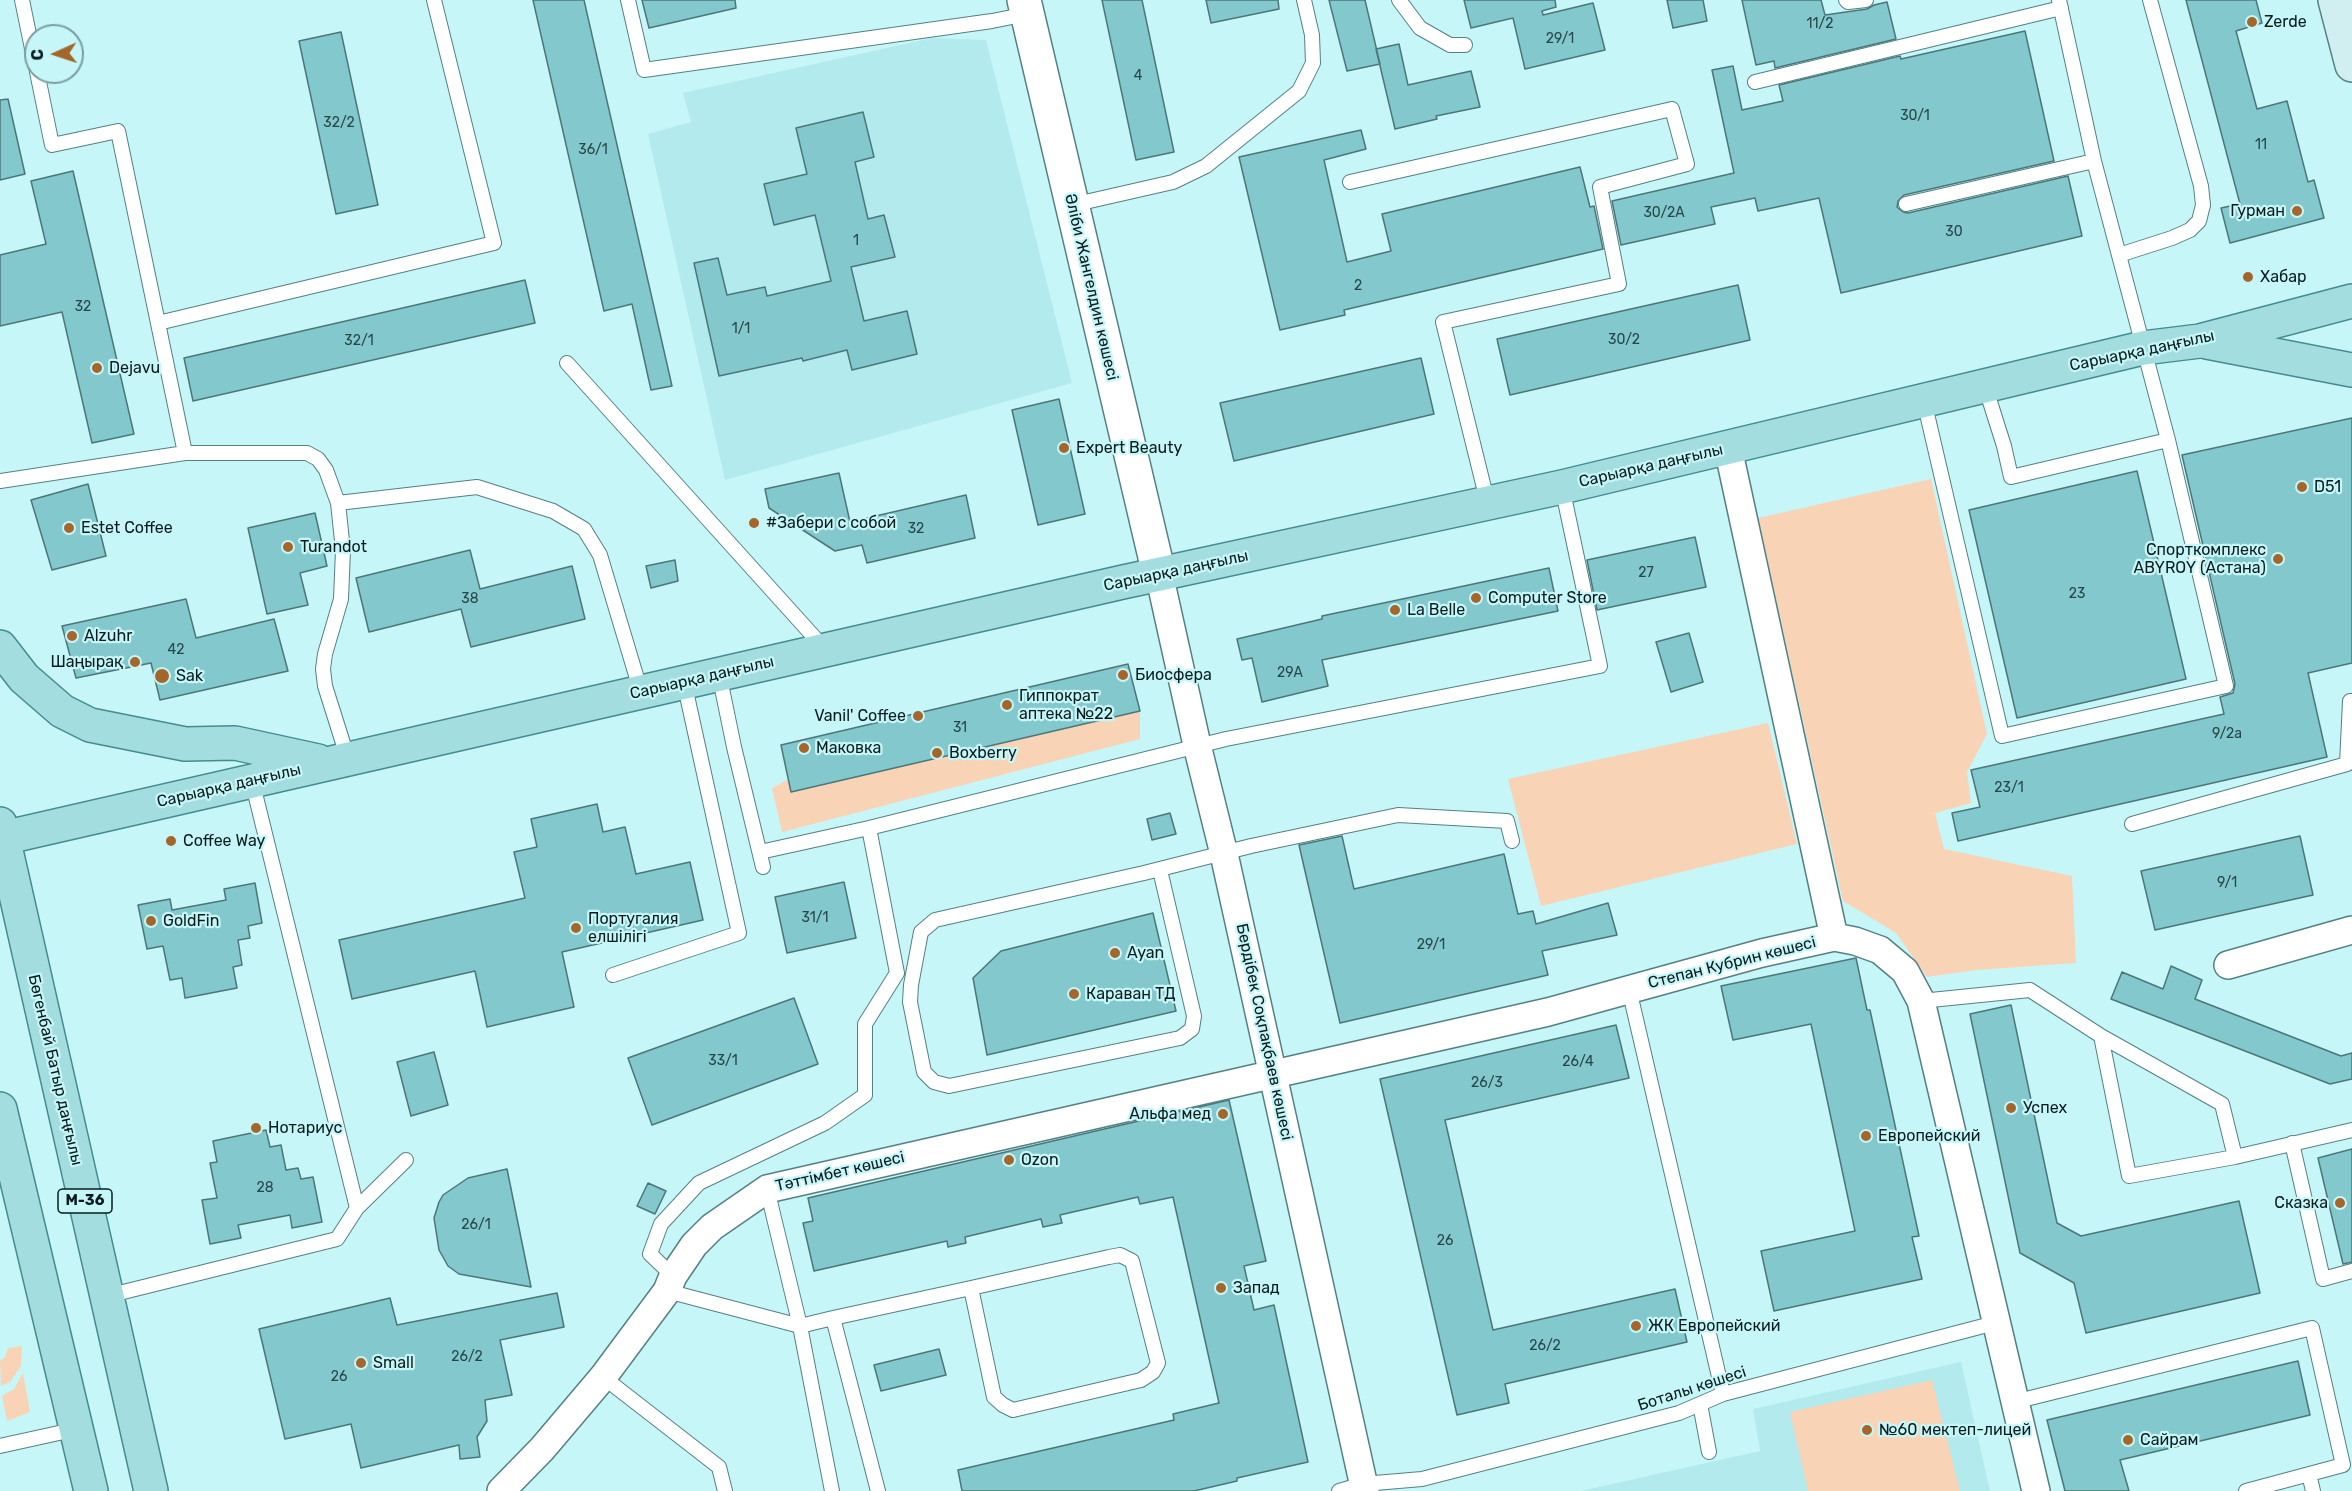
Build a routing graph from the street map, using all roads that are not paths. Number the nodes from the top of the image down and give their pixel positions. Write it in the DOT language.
graph roads {
  1 [pos="22,0"];
  2 [pos="434,0"];
  3 [pos="628,0"];
  4 [pos="1304,0"];
  5 [pos="1400,0"];
  6 [pos="1846,0"];
  7 [pos="1866,0"];
  8 [pos="2150,0"];
  9 [pos="2335,0"];
  10 [pos="2060,4"];
  11 [pos="1025,7"];
  12 [pos="27,24"];
  13 [pos="1465,45"];
  14 [pos="2352,65"];
  15 [pos="1755,82"];
  16 [pos="39,84"];
  17 [pos="2094,160"];
  18 [pos="1350,182"];
  19 [pos="1906,204"];
  20 [pos="1072,205"];
  21 [pos="2119,255"];
  22 [pos="2352,301"];
  23 [pos="158,323"];
  24 [pos="2200,341"];
  25 [pos="2143,348"];
  26 [pos="567,363"];
  27 [pos="2352,370"];
  28 [pos="1985,386"];
  29 [pos="1924,401"];
  30 [pos="2168,440"];
  31 [pos="1728,448"];
  32 [pos="185,453"];
  33 [pos="0,481"];
  34 [pos="1562,487"];
  35 [pos="338,503"];
  36 [pos="1488,504"];
  37 [pos="1159,574"];
  38 [pos="0,647"];
  39 [pos="825,650"];
  40 [pos="719,674"];
  41 [pos="684,682"];
  42 [pos="642,692"];
  43 [pos="2352,701"];
  44 [pos="1197,745"];
  45 [pos="338,761"];
  46 [pos="252,781"];
  47 [pos="2132,824"];
  48 [pos="869,828"];
  49 [pos="1,834"];
  50 [pos="1512,841"];
  51 [pos="760,852"];
  52 [pos="1224,854"];
  53 [pos="763,867"];
  54 [pos="1160,870"];
  55 [pos="2352,930"];
  56 [pos="1834,937"];
  57 [pos="2228,966"];
  58 [pos="613,975"];
  59 [pos="1629,989"];
  60 [pos="1921,1001"];
  61 [pos="2101,1036"];
  62 [pos="1274,1075"];
  63 [pos="0,1109"];
  64 [pos="2352,1130"];
  65 [pos="2292,1143"];
  66 [pos="2235,1156"];
  67 [pos="406,1160"];
  68 [pos="767,1189"];
  69 [pos="357,1209"];
  70 [pos="2352,1271"];
  71 [pos="670,1284"];
  72 [pos="970,1288"];
  73 [pos="107,1296"];
  74 [pos="833,1318"];
  75 [pos="1995,1323"];
  76 [pos="800,1326"];
  77 [pos="603,1377"];
  78 [pos="1723,1394"];
  79 [pos="2014,1401"];
  80 [pos="1700,1404"];
  81 [pos="77,1429"];
  82 [pos="0,1446"];
  83 [pos="1709,1452"];
  84 [pos="2309,1474"];
  85 [pos="1355,1489"];
  86 [pos="91,1491"];
  87 [pos="151,1491"];
  88 [pos="501,1491"];
  89 [pos="725,1491"];
  90 [pos="832,1491"];
  91 [pos="878,1491"];
  92 [pos="2036,1491"];
  93 [pos="2246,1491"];
  94 [pos="2313,1491"];
  1 -- 12 [label="lane"];
  2 -- 23 [label="lane"];
  3 -- 11 [label="lane"];
  4 -- 20 [label="lane"];
  5 -- 13 [label="lane"];
  6 -- 7 [label="lane"];
  8 -- 21 [label="lane"];
  9 -- 14 [label="main road"];
  10 -- 15 [label="lane"];
  10 -- 17 [label="lane"];
  11 -- 20 [label="street, Әліби Жангелдин көшесі"];
  16 -- 23 [label="lane"];
  17 -- 19 [label="lane"];
  17 -- 21 [label="lane"];
  18 -- 36 [label="lane"];
  20 -- 37 [label="street, Әліби Жангелдин көшесі"];
  21 -- 25 [label="lane"];
  22 -- 24 [label="main road, Сарыарқа даңғылы"];
  23 -- 32 [label="lane"];
  24 -- 25 [label="main road, Сарыарқа даңғылы"];
  24 -- 27 [label="main road"];
  25 -- 28 [label="main road, Сарыарқа даңғылы"];
  25 -- 30 [label="lane"];
  26 -- 39 [label="lane"];
  28 -- 29 [label="main road, Сарыарқа даңғылы"];
  28 -- 30 [label="lane"];
  29 -- 30 [label="lane"];
  29 -- 31 [label="main road, Сарыарқа даңғылы"];
  31 -- 34 [label="main road, Сарыарқа даңғылы"];
  31 -- 56 [label="street"];
  32 -- 33 [label="lane"];
  32 -- 35 [label="lane"];
  34 -- 36 [label="main road, Сарыарқа даңғылы"];
  34 -- 44 [label="lane"];
  35 -- 42 [label="lane"];
  35 -- 45 [label="lane"];
  36 -- 37 [label="main road, Сарыарқа даңғылы"];
  37 -- 39 [label="main road, Сарыарқа даңғылы"];
  37 -- 44 [label="street, Бердібек Соқпақбаев көшесі"];
  38 -- 45 [label="main road"];
  39 -- 40 [label="main road, Сарыарқа даңғылы"];
  40 -- 41 [label="main road, Сарыарқа даңғылы"];
  40 -- 51 [label="lane"];
  41 -- 42 [label="main road, Сарыарқа даңғылы"];
  41 -- 58 [label="lane"];
  42 -- 45 [label="main road, Сарыарқа даңғылы"];
  43 -- 47 [label="lane"];
  44 -- 48 [label="lane"];
  44 -- 52 [label="street, Бердібек Соқпақбаев көшесі"];
  45 -- 46 [label="main road, Сарыарқа даңғылы"];
  46 -- 49 [label="main road, Сарыарқа даңғылы"];
  46 -- 69 [label="lane"];
  48 -- 51 [label="lane"];
  48 -- 71 [label="lane"];
  49 -- 73 [label="main road, Бөгенбай Батыр даңғылы / M-36"];
  50 -- 52 [label="lane"];
  51 -- 53 [label="lane"];
  52 -- 54 [label="lane"];
  52 -- 62 [label="street, Бердібек Соқпақбаев көшесі"];
  54 -- 54 [label="lane"];
  55 -- 57 [label="street"];
  56 -- 59 [label="street, Степан Кубрин көшесі"];
  56 -- 60 [label="street, Степан Кубрин көшесі"];
  59 -- 62 [label="street, Степан Кубрин көшесі"];
  59 -- 78 [label="lane"];
  60 -- 61 [label="lane"];
  60 -- 75 [label="street, Степан Кубрин көшесі"];
  61 -- 66 [label="lane"];
  61 -- 66 [label="lane"];
  62 -- 68 [label="street, Тәттімбет көшесі"];
  62 -- 85 [label="street, Бердібек Соқпақбаев көшесі"];
  63 -- 81 [label="main road"];
  64 -- 65 [label="lane"];
  65 -- 66 [label="lane"];
  65 -- 70 [label="lane"];
  67 -- 69 [label="lane"];
  68 -- 71 [label="street, Тәттімбет көшесі"];
  68 -- 76 [label="lane"];
  69 -- 73 [label="lane"];
  71 -- 76 [label="lane"];
  71 -- 77 [label="street, Тәттімбет көшесі"];
  72 -- 72 [label="lane"];
  72 -- 74 [label="lane"];
  73 -- 87 [label="main road, Бөгенбай Батыр даңғылы / M-36"];
  74 -- 76 [label="lane"];
  74 -- 91 [label="lane"];
  75 -- 78 [label="lane, Боталы көшесі"];
  75 -- 79 [label="street, Степан Кубрин көшесі"];
  76 -- 90 [label="lane"];
  77 -- 88 [label="street, Тәттімбет көшесі"];
  77 -- 89 [label="lane"];
  78 -- 80 [label="lane, Боталы көшесі"];
  79 -- 84 [label="lane"];
  79 -- 92 [label="street, Степан Кубрин көшесі"];
  80 -- 83 [label="lane"];
  80 -- 85 [label="lane, Боталы көшесі"];
  81 -- 82 [label="lane"];
  81 -- 86 [label="main road"];
  84 -- 93 [label="lane"];
  84 -- 94 [label="lane"];
}
